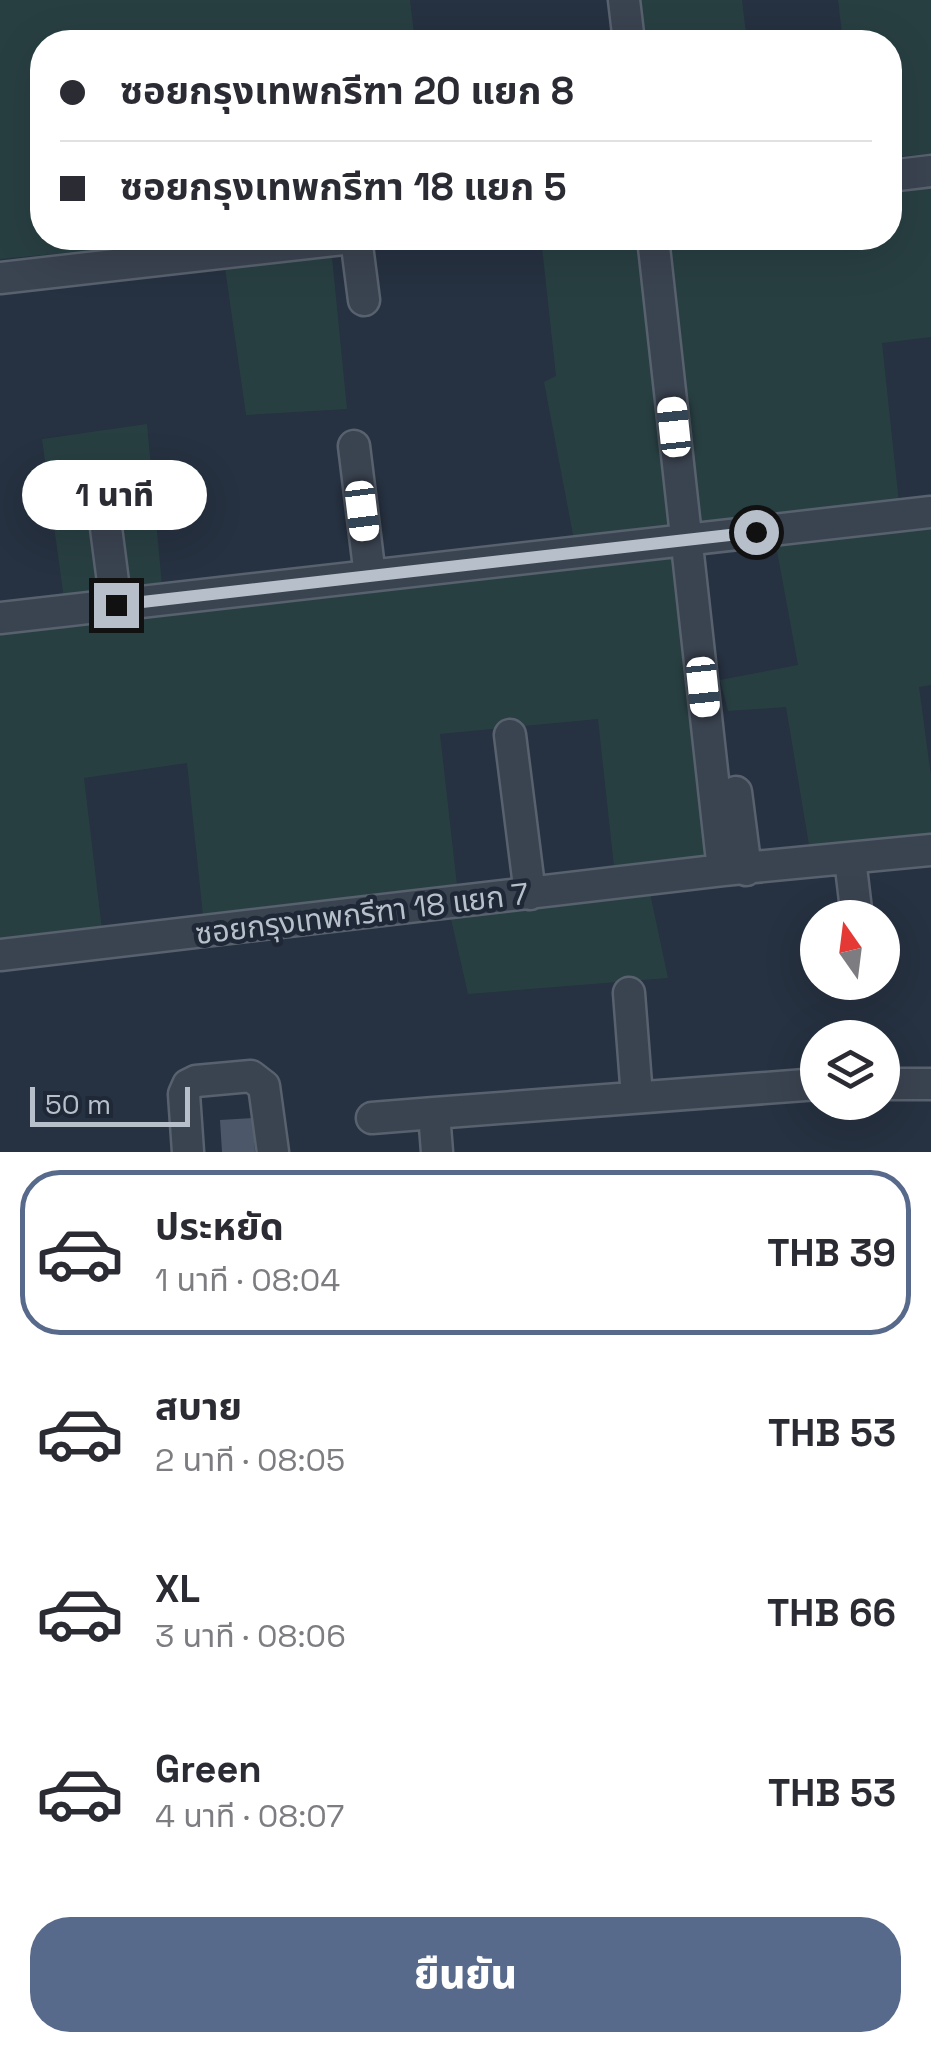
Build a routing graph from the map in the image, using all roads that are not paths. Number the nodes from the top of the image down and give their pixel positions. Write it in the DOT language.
graph roads {
  1 [pos="624,0"];
  2 [pos="628,30"];
  3 [pos="931,171"];
  4 [pos="902,175"];
  5 [pos="248,250"];
  6 [pos="356,250"];
  7 [pos="654,250"];
  8 [pos="0,278"];
  9 [pos="364,300"];
  10 [pos="354,446"];
  11 [pos="102,497"];
  12 [pos="931,512"];
  13 [pos="687,540"];
  14 [pos="370,576"];
  15 [pos="116,605"];
  16 [pos="0,618"];
  17 [pos="510,735"];
  18 [pos="736,792"];
  19 [pos="931,850"];
  20 [pos="850,859"];
  21 [pos="734,870"];
  22 [pos="530,894"];
  23 [pos="854,900"];
  24 [pos="0,955"];
  25 [pos="629,993"];
  26 [pos="900,1084"];
  27 [pos="931,1084"];
  28 [pos="800,1085"];
  29 [pos="636,1097"];
  30 [pos="434,1113"];
  31 [pos="372,1118"];
  32 [pos="188,1152"];
  33 [pos="273,1152"];
  34 [pos="436,1152"];
  1 -- 2 [label="street"];
  3 -- 4 [label="street"];
  5 -- 8 [label="street"];
  6 -- 9 [label="street"];
  7 -- 13 [label="street"];
  10 -- 14 [label="street"];
  11 -- 15 [label="street"];
  12 -- 13 [label="street"];
  13 -- 14 [label="street"];
  13 -- 21 [label="street"];
  14 -- 15 [label="street"];
  15 -- 16 [label="street"];
  17 -- 22 [label="street"];
  18 -- 21 [label="street"];
  19 -- 20 [label="street, ซอยกรุงเทพกรีฑา 18 แยก 7"];
  20 -- 21 [label="street, ซอยกรุงเทพกรีฑา 18 แยก 7"];
  20 -- 23 [label="street"];
  21 -- 22 [label="street, ซอยกรุงเทพกรีฑา 18 แยก 7"];
  22 -- 24 [label="street, ซอยกรุงเทพกรีฑา 18 แยก 7"];
  25 -- 29 [label="street"];
  26 -- 27 [label="street"];
  28 -- 29 [label="street"];
  29 -- 30 [label="street"];
  30 -- 31 [label="street"];
  30 -- 34 [label="street"];
  32 -- 33 [label="street"];
}
